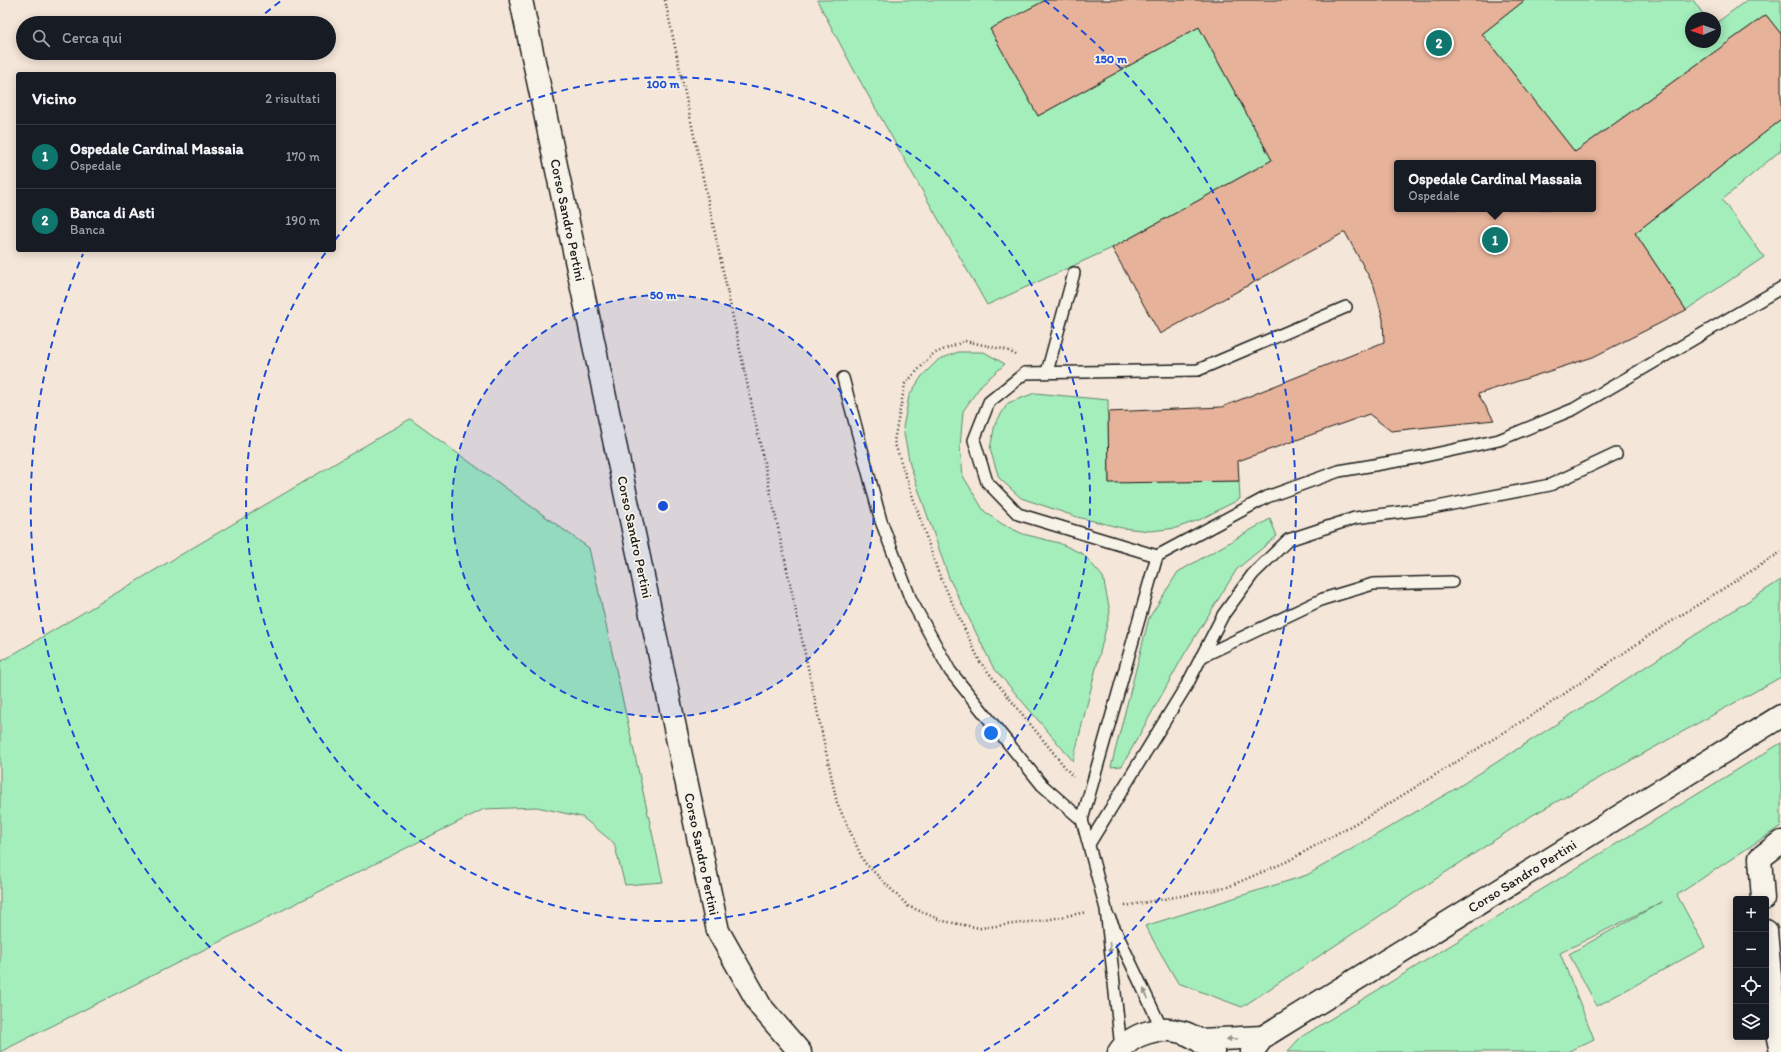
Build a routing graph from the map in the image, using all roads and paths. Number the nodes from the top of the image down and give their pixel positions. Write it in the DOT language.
graph roads {
  1 [pos="521,0"];
  2 [pos="665,0"];
  3 [pos="1074,273"];
  4 [pos="1781,288"];
  5 [pos="1346,307"];
  6 [pos="1047,372"];
  7 [pos="843,378"];
  8 [pos="1616,454"];
  9 [pos="1781,552"];
  10 [pos="1157,556"];
  11 [pos="1452,582"];
  12 [pos="1201,657"];
  13 [pos="1781,716"];
  14 [pos="1089,796"];
  15 [pos="1082,820"];
  16 [pos="1781,842"];
  17 [pos="1089,844"];
  18 [pos="1763,896"];
  19 [pos="1106,909"];
  20 [pos="1766,932"];
  21 [pos="1162,1029"];
  22 [pos="1257,1045"];
  23 [pos="1207,1046"];
  24 [pos="1120,1050"];
  25 [pos="800,1052"];
  26 [pos="1781,1052"];
  1 -- 25 [label="street, Corso Sandro Pertini"];
  2 -- 19 [label="path"];
  3 -- 6 [label="lane"];
  4 -- 10 [label="lane"];
  5 -- 6 [label="lane"];
  6 -- 10 [label="lane"];
  6 -- 14 [label="path"];
  7 -- 15 [label="lane"];
  8 -- 12 [label="lane"];
  9 -- 19 [label="path"];
  10 -- 14 [label="lane"];
  11 -- 12 [label="lane"];
  12 -- 17 [label="lane"];
  13 -- 22 [label="street, Corso Sandro Pertini"];
  14 -- 15 [label="lane"];
  15 -- 17 [label="lane"];
  16 -- 18 [label="street"];
  17 -- 19 [label="lane"];
  21 -- 19 [label="lane, one-way"];
  19 -- 24 [label="lane, one-way"];
  20 -- 26 [label="street"];
  21 -- 23 [label="street"];
  21 -- 24 [label="street"];
  22 -- 23 [label="street, Corso Sandro Pertini, one-way"];
}
